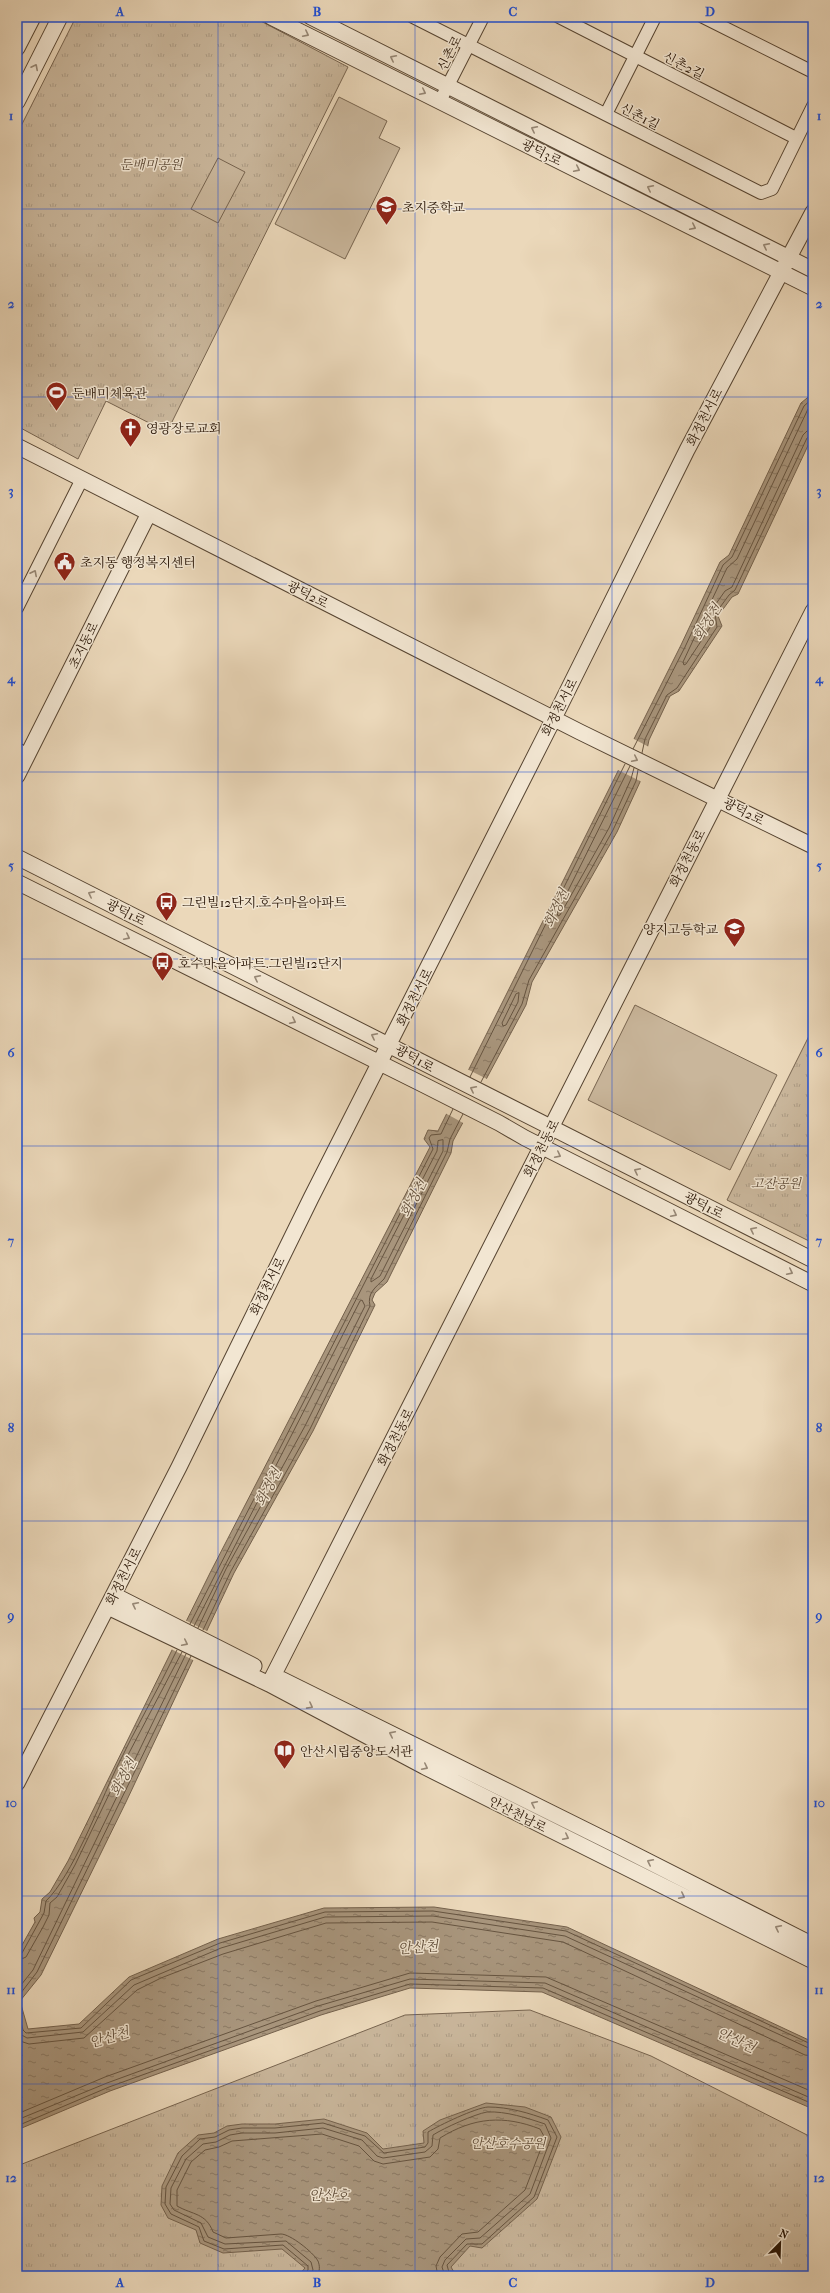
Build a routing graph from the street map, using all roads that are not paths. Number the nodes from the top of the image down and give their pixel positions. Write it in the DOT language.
graph roads {
  1 [pos="32,17"];
  2 [pos="60,17"];
  3 [pos="271,17"];
  4 [pos="311,17"];
  5 [pos="414,17"];
  6 [pos="483,17"];
  7 [pos="559,17"];
  8 [pos="655,17"];
  9 [pos="703,17"];
  10 [pos="469,45"];
  11 [pos="17,48"];
  12 [pos="636,56"];
  13 [pos="813,72"];
  14 [pos="448,86"];
  15 [pos="440,101"];
  16 [pos="17,102"];
  17 [pos="813,106"];
  18 [pos="606,114"];
  19 [pos="796,138"];
  20 [pos="813,212"];
  21 [pos="790,258"];
  22 [pos="813,270"];
  23 [pos="783,272"];
  24 [pos="813,288"];
  25 [pos="17,446"];
  26 [pos="82,479"];
  27 [pos="149,513"];
  28 [pos="17,608"];
  29 [pos="813,610"];
  30 [pos="554,718"];
  31 [pos="22,752"];
  32 [pos="17,776"];
  33 [pos="718,798"];
  34 [pos="813,846"];
  35 [pos="17,857"];
  36 [pos="17,882"];
  37 [pos="390,1044"];
  38 [pos="380,1064"];
  39 [pos="552,1127"];
  40 [pos="542,1147"];
  41 [pos="813,1260"];
  42 [pos="813,1284"];
  43 [pos="111,1601"];
  44 [pos="271,1680"];
  45 [pos="17,1783"];
  46 [pos="813,1945"];
  47 [pos="813,1961"];
  1 -- 11 [label="street"];
  16 -- 2 [label="street, one-way"];
  3 -- 15 [label="street, 광덕3로, one-way"];
  14 -- 4 [label="street, 광덕3로, one-way"];
  5 -- 10 [label="street, 신촌1길"];
  6 -- 10 [label="street, 신촌로"];
  7 -- 12 [label="street, 신촌2길"];
  8 -- 12 [label="street"];
  9 -- 13 [label="street"];
  10 -- 14 [label="street, 신촌로"];
  10 -- 18 [label="street, 신촌1길"];
  12 -- 18 [label="street"];
  12 -- 19 [label="street, 신촌2길"];
  14 -- 15 [label="street, 신촌로"];
  21 -- 14 [label="street, 광덕3로, one-way"];
  15 -- 23 [label="street, 광덕3로, one-way"];
  17 -- 19 [label="street, 신촌1길"];
  18 -- 19 [label="street, 신촌1길"];
  20 -- 21 [label="street, 화정천서로"];
  21 -- 22 [label="street, 광덕3로"];
  21 -- 23 [label="street, 화정천서로"];
  23 -- 24 [label="street, 광덕3로"];
  23 -- 30 [label="street, 화정천서로"];
  25 -- 26 [label="street, 광덕2로"];
  26 -- 27 [label="street, 광덕2로"];
  28 -- 26 [label="street, one-way"];
  27 -- 30 [label="street, 광덕2로"];
  27 -- 31 [label="street, 초지동로"];
  29 -- 33 [label="street, 화정천동로"];
  30 -- 33 [label="street, 광덕2로, one-way"];
  30 -- 37 [label="street, 화정천서로"];
  31 -- 32 [label="street, 초지동로"];
  33 -- 34 [label="street, 광덕2로"];
  33 -- 39 [label="street, 화정천동로"];
  37 -- 35 [label="street, 광덕1로, one-way"];
  36 -- 38 [label="street, 광덕1로, one-way"];
  37 -- 38 [label="street, 화정천서로"];
  39 -- 37 [label="street, 광덕1로, one-way"];
  38 -- 40 [label="street, 광덕1로"];
  38 -- 43 [label="street, 화정천서로"];
  39 -- 40 [label="street, 화정천동로"];
  41 -- 39 [label="street, 광덕1로, one-way"];
  40 -- 42 [label="street, 광덕1로, one-way"];
  40 -- 44 [label="street, 화정천동로"];
  43 -- 44 [label="street, 안산천남로"];
  43 -- 45 [label="street, 화정천서로"];
  46 -- 44 [label="street, 안산천남로, one-way"];
  44 -- 47 [label="street, 안산천남로, one-way"];
}
